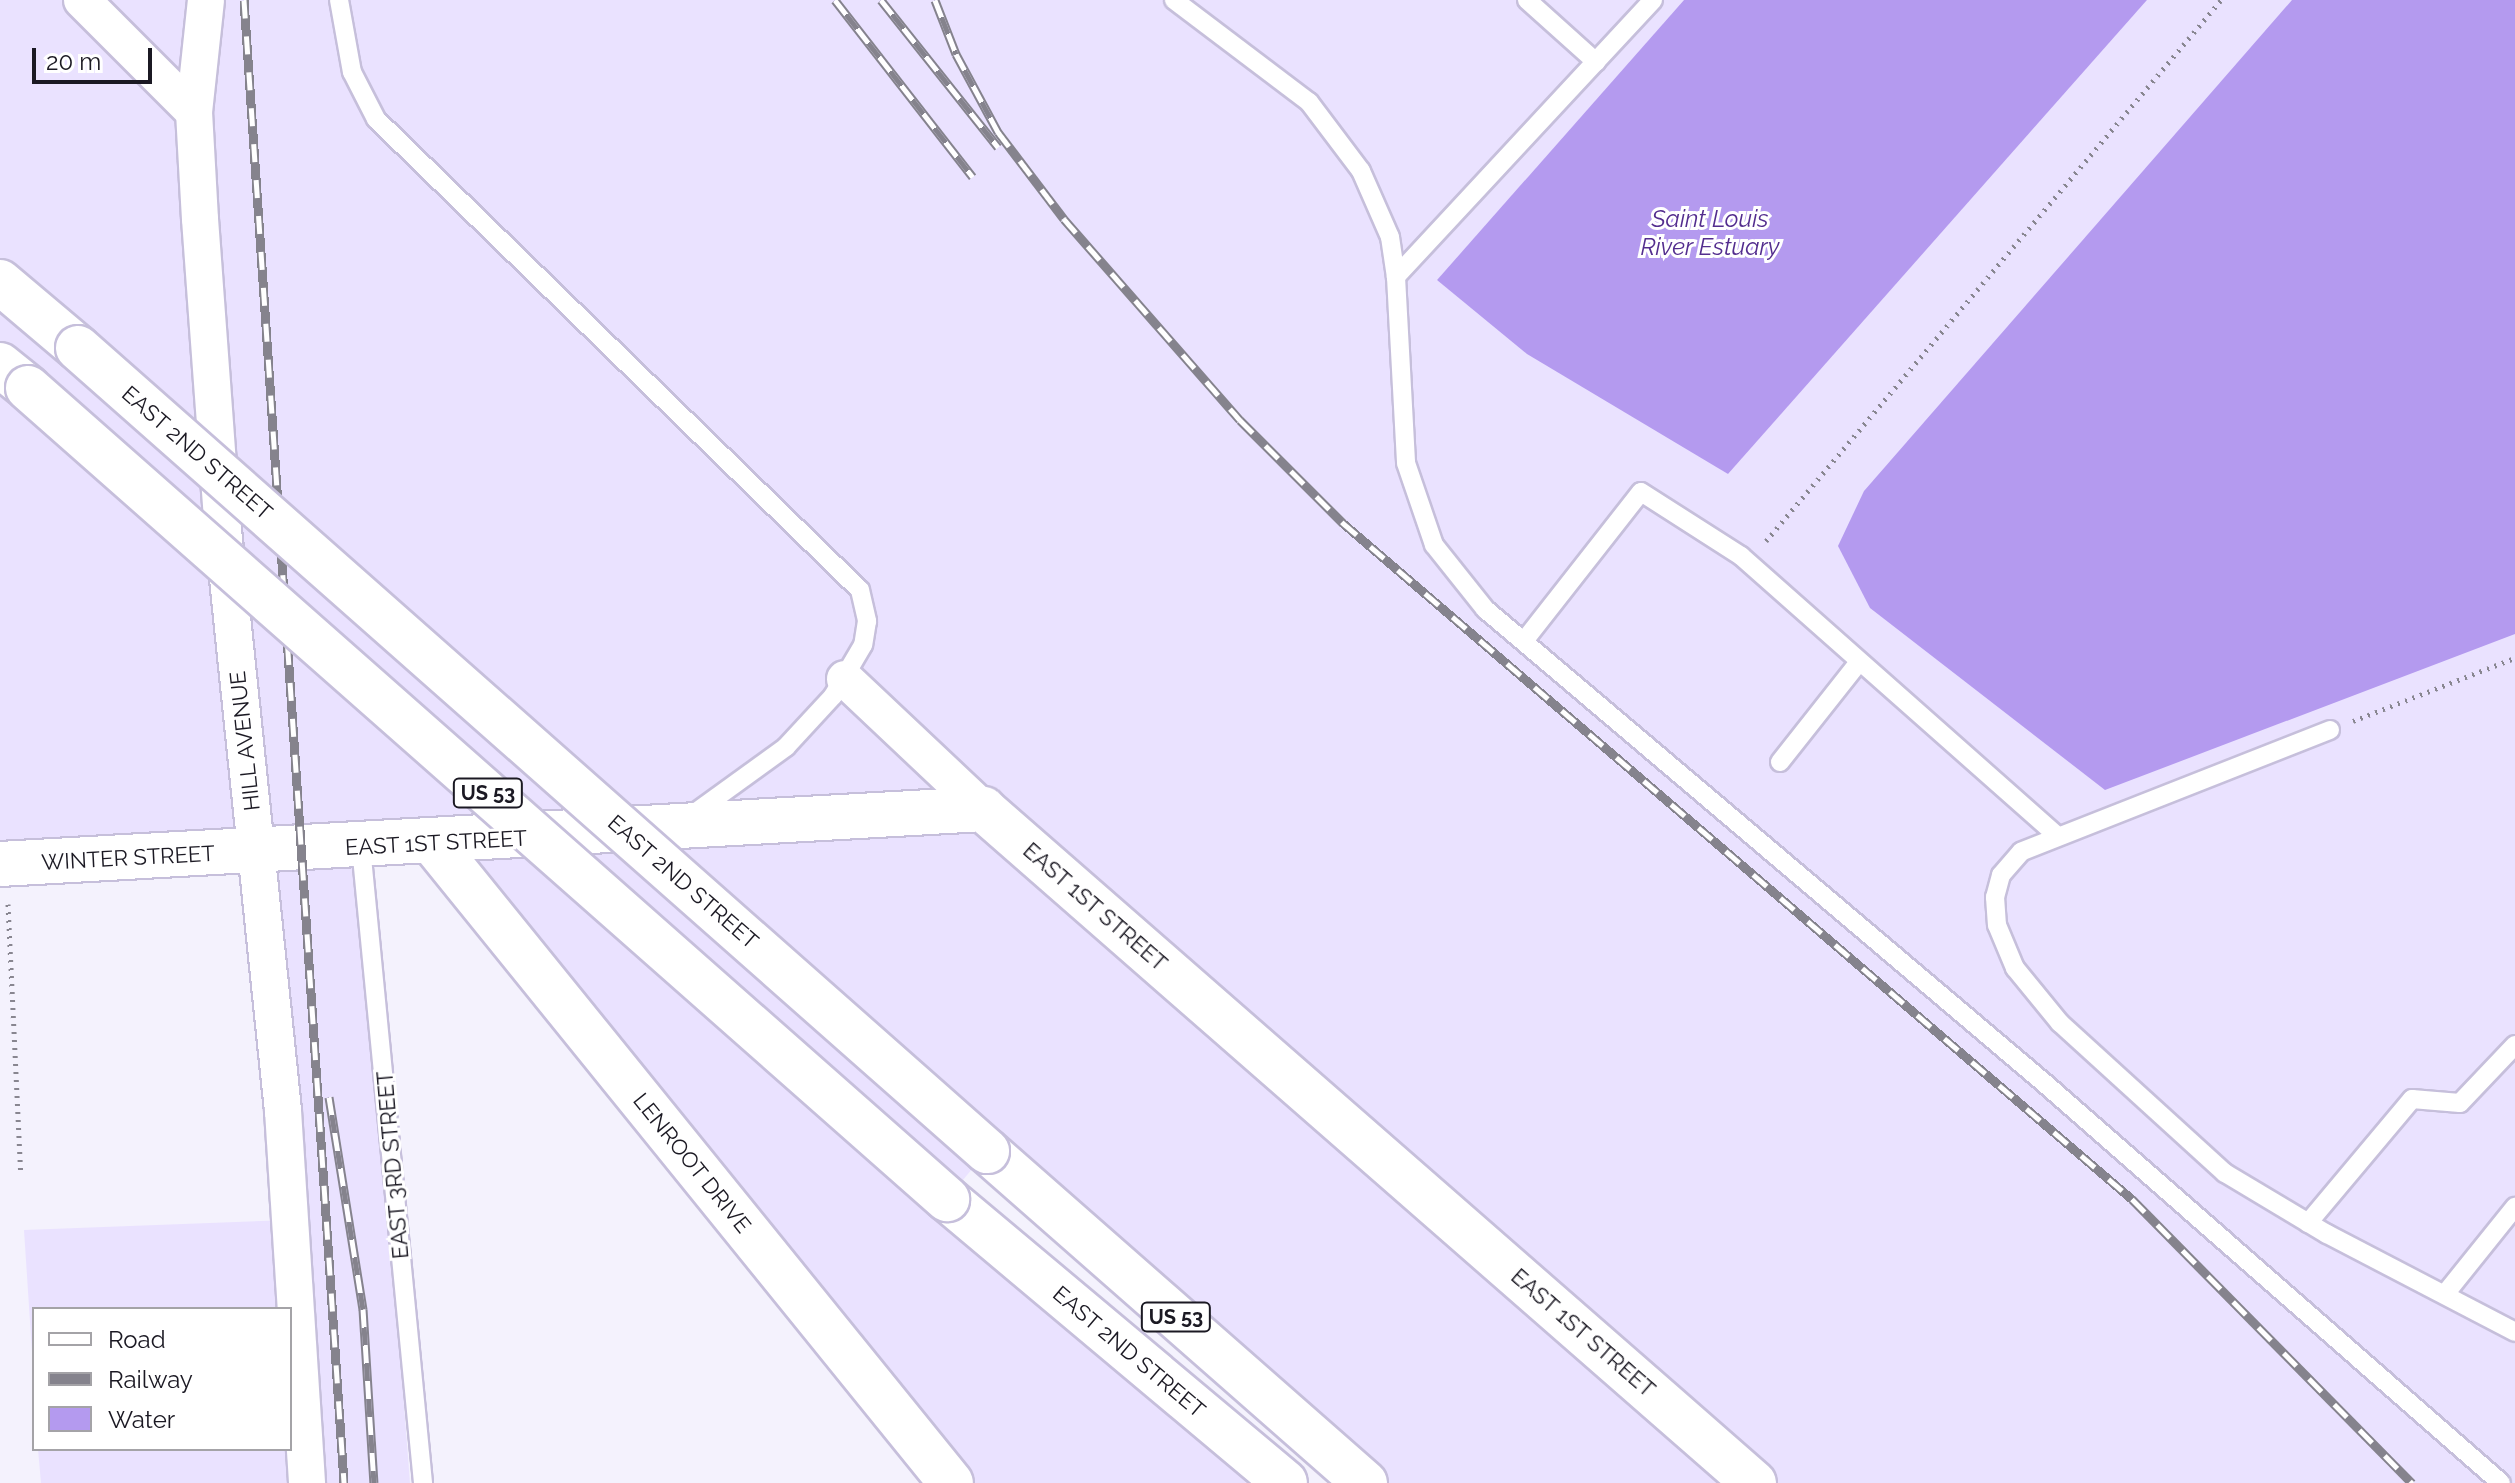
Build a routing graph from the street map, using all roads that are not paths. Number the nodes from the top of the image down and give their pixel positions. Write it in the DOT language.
graph roads {
  1 [pos="82,0"];
  2 [pos="206,0"];
  3 [pos="339,0"];
  4 [pos="1174,0"];
  5 [pos="1527,0"];
  6 [pos="1653,0"];
  7 [pos="1596,62"];
  8 [pos="194,112"];
  9 [pos="1396,277"];
  10 [pos="0,282"];
  11 [pos="14,376"];
  12 [pos="1524,641"];
  13 [pos="1859,662"];
  14 [pos="845,679"];
  15 [pos="2330,730"];
  16 [pos="1780,762"];
  17 [pos="983,809"];
  18 [pos="673,828"];
  19 [pos="2057,836"];
  20 [pos="433,843"];
  21 [pos="361,847"];
  22 [pos="257,852"];
  23 [pos="3,864"];
  24 [pos="2515,1045"];
  25 [pos="2515,1207"];
  26 [pos="2308,1223"];
  27 [pos="2445,1294"];
  28 [pos="2515,1332"];
  29 [pos="307,1483"];
  30 [pos="423,1483"];
  31 [pos="951,1483"];
  32 [pos="1285,1483"];
  33 [pos="1365,1483"];
  34 [pos="1754,1483"];
  35 [pos="2501,1483"];
  1 -- 8 [label="street"];
  2 -- 8 [label="street, HILL AVENUE"];
  3 -- 14 [label="lane"];
  4 -- 9 [label="lane"];
  5 -- 7 [label="lane"];
  6 -- 7 [label="lane"];
  7 -- 9 [label="lane"];
  8 -- 22 [label="street, HILL AVENUE"];
  9 -- 12 [label="lane"];
  10 -- 33 [label="main road, EAST 2ND STREET / US 53, bridge"];
  11 -- 32 [label="main road, EAST 2ND STREET / US 53, bridge"];
  12 -- 13 [label="lane"];
  12 -- 35 [label="lane"];
  13 -- 16 [label="lane"];
  13 -- 19 [label="lane"];
  14 -- 17 [label="street"];
  14 -- 18 [label="lane"];
  15 -- 19 [label="lane"];
  17 -- 18 [label="main road, EAST 1ST STREET"];
  17 -- 34 [label="main road, EAST 1ST STREET"];
  18 -- 20 [label="main road, EAST 1ST STREET"];
  19 -- 26 [label="lane"];
  20 -- 21 [label="main road, EAST 1ST STREET"];
  20 -- 31 [label="main road, LENROOT DRIVE"];
  21 -- 22 [label="main road, EAST 1ST STREET"];
  21 -- 30 [label="lane, EAST 3RD STREET"];
  22 -- 23 [label="main road, WINTER STREET"];
  22 -- 29 [label="street, HILL AVENUE"];
  24 -- 26 [label="lane"];
  25 -- 27 [label="lane"];
  26 -- 27 [label="lane"];
  27 -- 28 [label="lane"];
}
